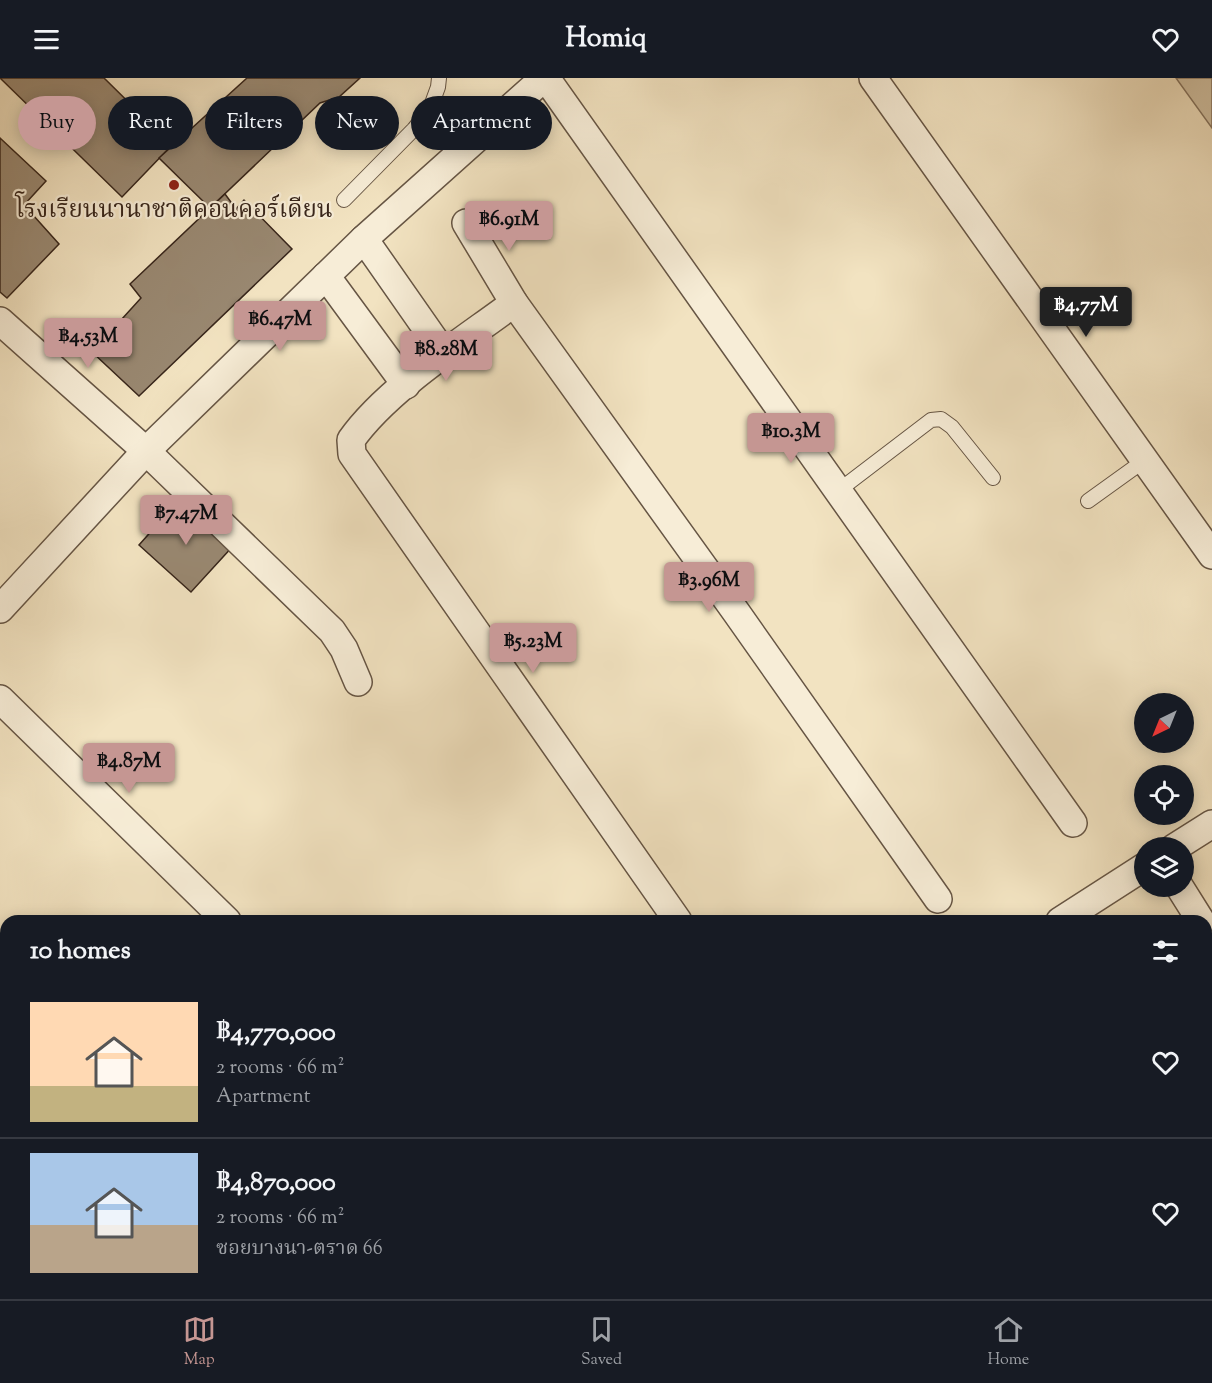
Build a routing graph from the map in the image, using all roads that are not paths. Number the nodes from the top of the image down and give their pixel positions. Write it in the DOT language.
graph roads {
  1 [pos="439,78"];
  2 [pos="873,78"];
  3 [pos="542,79"];
  4 [pos="344,200"];
  5 [pos="466,224"];
  6 [pos="364,238"];
  7 [pos="326,276"];
  8 [pos="514,303"];
  9 [pos="0,321"];
  10 [pos="445,355"];
  11 [pos="406,385"];
  12 [pos="146,451"];
  13 [pos="1145,460"];
  14 [pos="993,478"];
  15 [pos="838,491"];
  16 [pos="1088,501"];
  17 [pos="1212,555"];
  18 [pos="0,609"];
  19 [pos="358,682"];
  20 [pos="0,699"];
  21 [pos="1072,823"];
  22 [pos="1212,824"];
  23 [pos="1191,837"];
  24 [pos="1134,873"];
  25 [pos="1186,897"];
  26 [pos="938,900"];
  27 [pos="221,915"];
  28 [pos="674,915"];
  29 [pos="1069,915"];
  30 [pos="1197,915"];
  1 -- 4 [label="lane"];
  2 -- 13 [label="street"];
  3 -- 6 [label="street"];
  3 -- 15 [label="street"];
  5 -- 8 [label="street"];
  6 -- 7 [label="street"];
  6 -- 10 [label="street"];
  7 -- 11 [label="street"];
  7 -- 12 [label="street"];
  8 -- 10 [label="street"];
  8 -- 26 [label="street"];
  9 -- 12 [label="street"];
  10 -- 11 [label="street"];
  11 -- 28 [label="street"];
  12 -- 18 [label="street"];
  12 -- 19 [label="street"];
  13 -- 16 [label="lane"];
  13 -- 17 [label="street"];
  14 -- 15 [label="lane"];
  15 -- 21 [label="street"];
  20 -- 27 [label="street"];
  22 -- 23 [label="street"];
  24 -- 29 [label="street"];
  25 -- 30 [label="street"];
}
